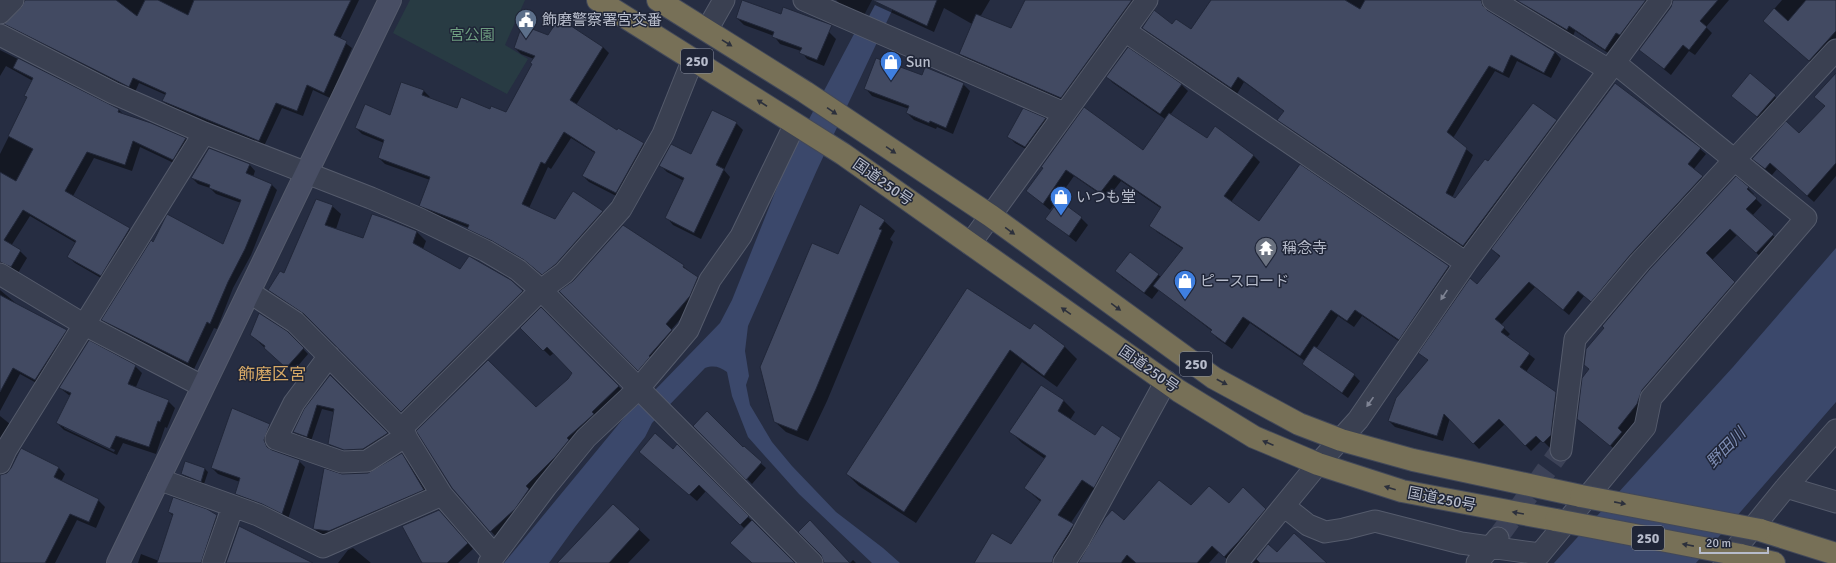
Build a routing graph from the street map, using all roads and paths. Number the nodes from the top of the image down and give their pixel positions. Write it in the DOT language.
graph roads {
  1 [pos="13,0"];
  2 [pos="390,0"];
  3 [pos="598,0"];
  4 [pos="658,0"];
  5 [pos="724,0"];
  6 [pos="804,0"];
  7 [pos="1147,0"];
  8 [pos="1493,0"];
  9 [pos="1661,0"];
  10 [pos="0,14"];
  11 [pos="707,30"];
  12 [pos="1125,31"];
  13 [pos="0,35"];
  14 [pos="1836,50"];
  15 [pos="693,59"];
  16 [pos="1612,67"];
  17 [pos="1064,113"];
  18 [pos="794,124"];
  19 [pos="204,133"];
  20 [pos="1734,158"];
  21 [pos="306,174"];
  22 [pos="991,216"];
  23 [pos="970,244"];
  24 [pos="1466,263"];
  25 [pos="0,274"];
  26 [pos="540,290"];
  27 [pos="249,292"];
  28 [pos="83,324"];
  29 [pos="329,356"];
  30 [pos="1166,381"];
  31 [pos="202,386"];
  32 [pos="638,389"];
  33 [pos="1836,430"];
  34 [pos="403,432"];
  35 [pos="1341,440"];
  36 [pos="1561,450"];
  37 [pos="0,463"];
  38 [pos="1318,464"];
  39 [pos="158,479"];
  40 [pos="1786,487"];
  41 [pos="442,495"];
  42 [pos="1836,502"];
  43 [pos="233,506"];
  44 [pos="1284,506"];
  45 [pos="1495,542"];
  46 [pos="1836,554"];
  47 [pos="318,555"];
  48 [pos="491,559"];
  49 [pos="1732,559"];
  50 [pos="118,563"];
  51 [pos="213,563"];
  52 [pos="812,563"];
  53 [pos="1064,563"];
  54 [pos="1237,563"];
  55 [pos="1477,563"];
  56 [pos="1774,563"];
  1 -- 10 [label="street"];
  2 -- 21 [label="street"];
  3 -- 15 [label="highway, 国道250号 / 250"];
  4 -- 11 [label="highway, 国道250号 / 250"];
  5 -- 11 [label="street"];
  6 -- 17 [label="street"];
  7 -- 12 [label="street"];
  8 -- 16 [label="street"];
  9 -- 16 [label="street"];
  11 -- 22 [label="highway, 国道250号 / 250, one-way"];
  12 -- 17 [label="street"];
  12 -- 24 [label="street"];
  13 -- 19 [label="street"];
  14 -- 20 [label="street"];
  18 -- 15 [label="highway, 国道250号 / 250, one-way"];
  15 -- 26 [label="street"];
  16 -- 20 [label="street"];
  16 -- 24 [label="street"];
  17 -- 22 [label="street"];
  18 -- 23 [label="highway, 国道250号 / 250"];
  18 -- 32 [label="street"];
  19 -- 21 [label="street"];
  19 -- 28 [label="street"];
  20 -- 36 [label="street"];
  20 -- 45 [label="street"];
  21 -- 26 [label="street"];
  21 -- 27 [label="street"];
  22 -- 23 [label="street"];
  22 -- 35 [label="highway, 国道250号 / 250, one-way"];
  30 -- 23 [label="highway, 国道250号 / 250, one-way"];
  24 -- 35 [label="street, one-way"];
  25 -- 28 [label="street"];
  26 -- 32 [label="street"];
  26 -- 34 [label="street"];
  27 -- 29 [label="street"];
  27 -- 31 [label="street"];
  28 -- 31 [label="street"];
  28 -- 37 [label="street"];
  29 -- 34 [label="street"];
  29 -- 34 [label="street"];
  38 -- 30 [label="highway, 国道250号 / 250, one-way"];
  30 -- 53 [label="street"];
  31 -- 39 [label="street"];
  32 -- 48 [label="street"];
  32 -- 52 [label="street"];
  33 -- 40 [label="street"];
  34 -- 41 [label="street"];
  35 -- 38 [label="street"];
  35 -- 46 [label="highway, 国道250号 / 250, one-way, bridge"];
  38 -- 44 [label="street"];
  49 -- 38 [label="highway, 国道250号 / 250, one-way, bridge"];
  39 -- 43 [label="street"];
  39 -- 50 [label="street"];
  40 -- 42 [label="street"];
  40 -- 49 [label="street"];
  41 -- 47 [label="street"];
  41 -- 48 [label="street"];
  43 -- 47 [label="street"];
  43 -- 51 [label="street"];
  44 -- 45 [label="street"];
  44 -- 54 [label="street"];
  45 -- 55 [label="street"];
  49 -- 56 [label="highway, 国道250号 / 250"];
}
